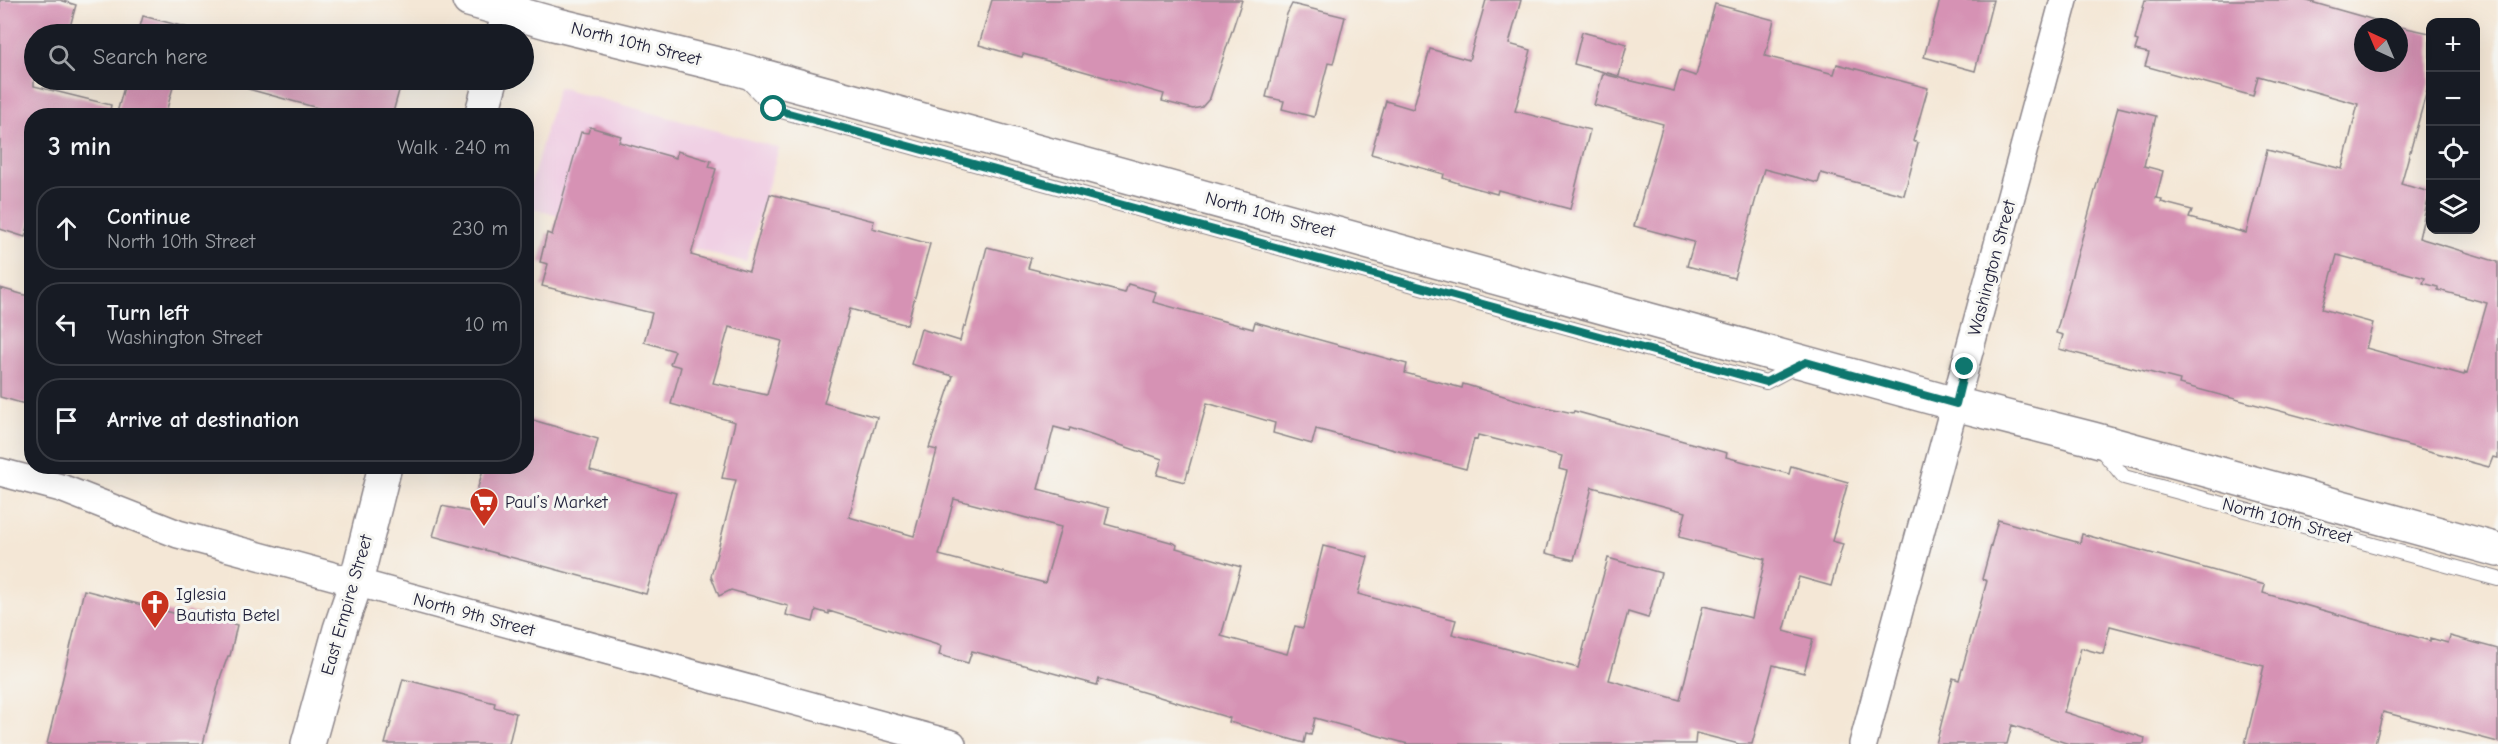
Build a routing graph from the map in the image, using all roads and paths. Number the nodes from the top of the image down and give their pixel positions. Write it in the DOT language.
graph roads {
  1 [pos="469,0"];
  2 [pos="2064,0"];
  3 [pos="508,15"];
  4 [pos="488,90"];
  5 [pos="483,108"];
  6 [pos="1956,404"];
  7 [pos="2092,439"];
  8 [pos="0,472"];
  9 [pos="383,474"];
  10 [pos="2498,550"];
  11 [pos="2498,579"];
  12 [pos="356,582"];
  13 [pos="308,744"];
  14 [pos="952,744"];
  15 [pos="1863,744"];
  1 -- 3 [label="main road, North 10th Street"];
  2 -- 6 [label="street, Washington Street"];
  3 -- 6 [label="main road, North 10th Street"];
  4 -- 5 [label="main road"];
  6 -- 7 [label="main road, North 10th Street"];
  6 -- 15 [label="street, Washington Street"];
  7 -- 10 [label="main road, North 10th Street"];
  7 -- 11 [label="lane, North 10th Street"];
  8 -- 12 [label="street, North 9th Street"];
  9 -- 12 [label="main road, East Empire Street"];
  12 -- 13 [label="main road, East Empire Street"];
  12 -- 14 [label="street, North 9th Street"];
}
